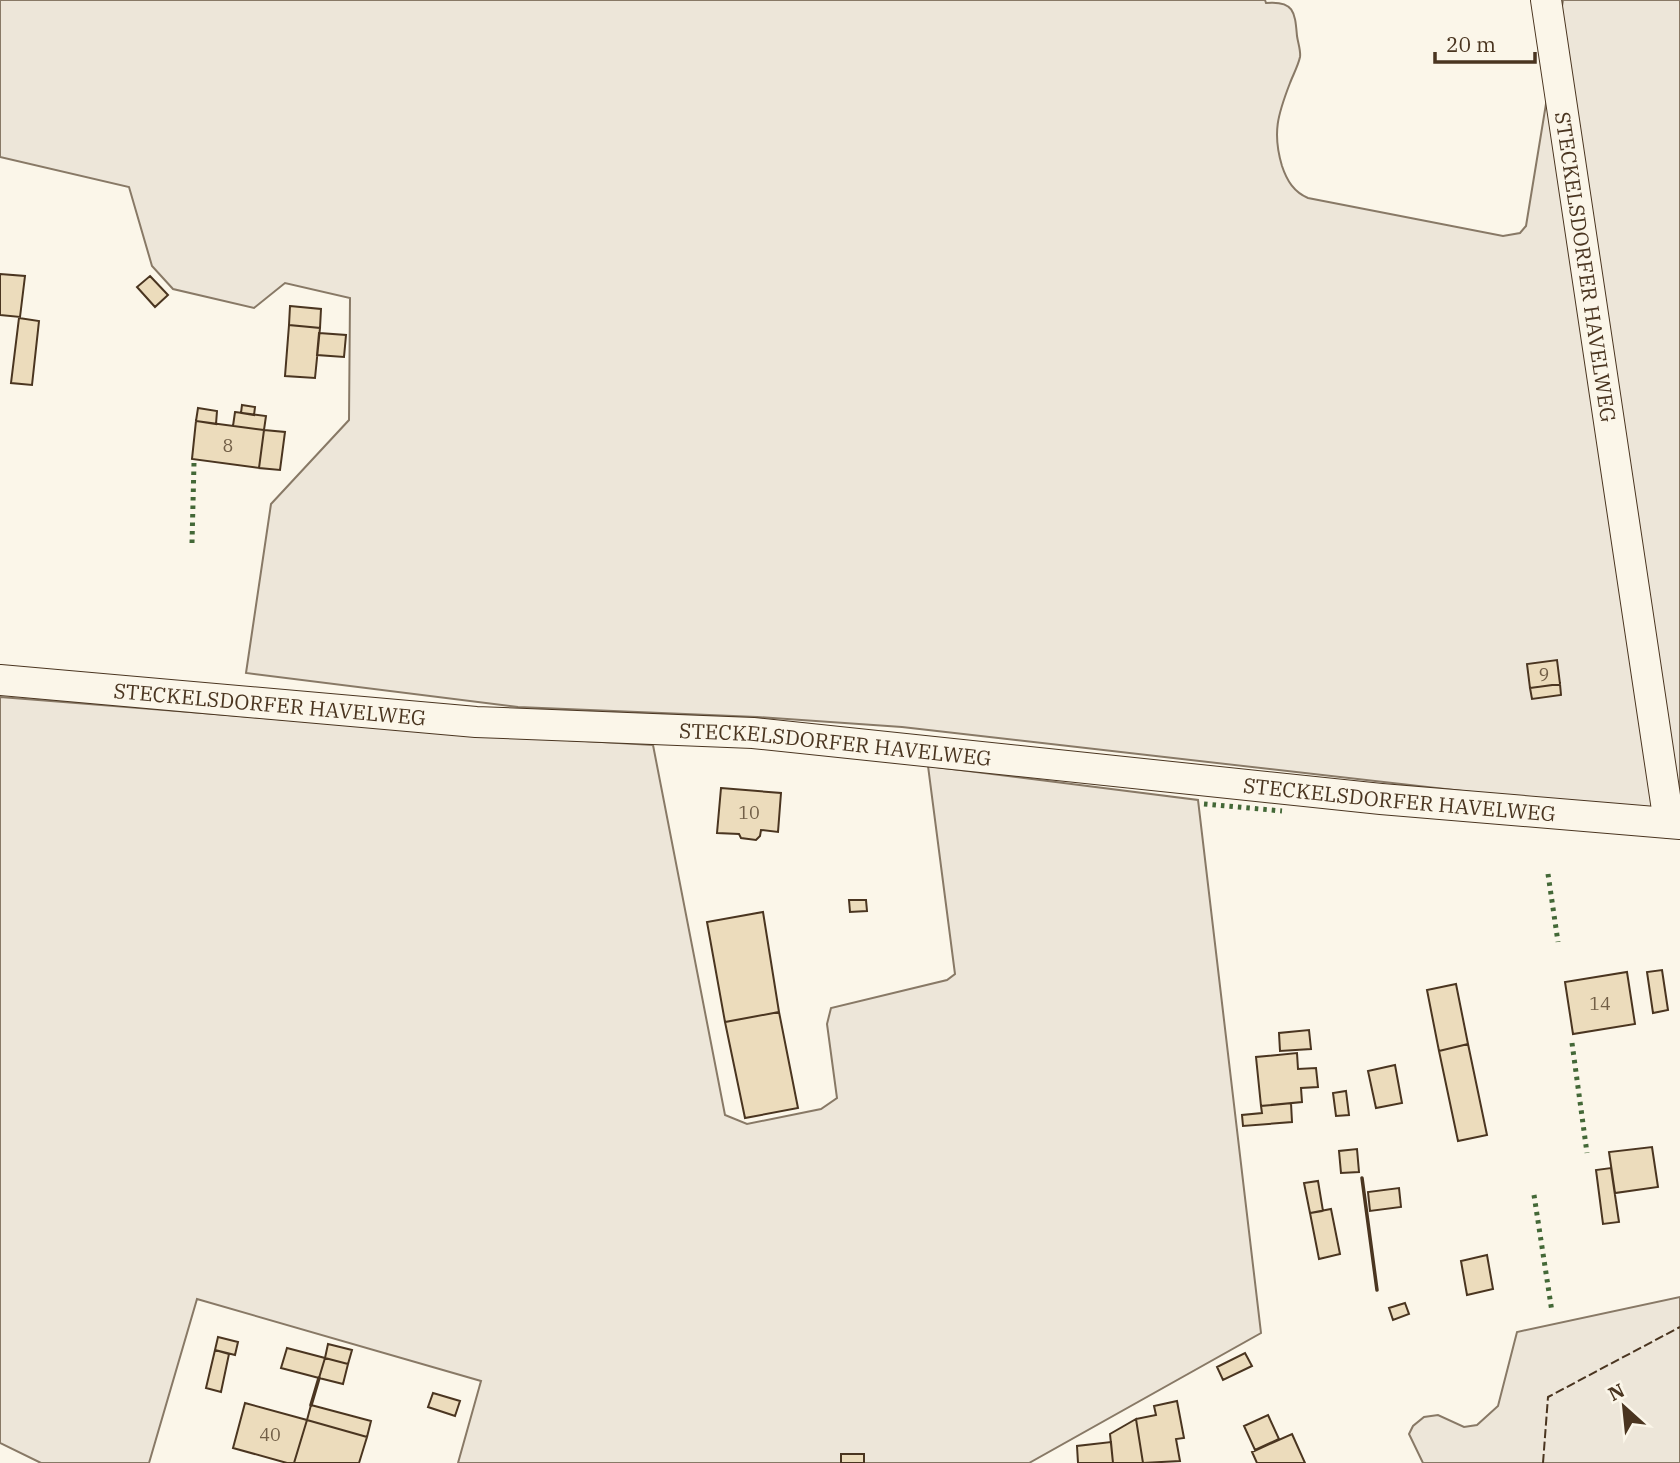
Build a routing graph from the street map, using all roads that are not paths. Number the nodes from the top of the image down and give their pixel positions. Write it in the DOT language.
graph roads {
  1 [pos="1546,0"];
  2 [pos="0,680"];
  3 [pos="1675,824"];
  1 -- 3 [label="street, STECKELSDORFER HAVELWEG"];
  2 -- 3 [label="street, STECKELSDORFER HAVELWEG"];
}
